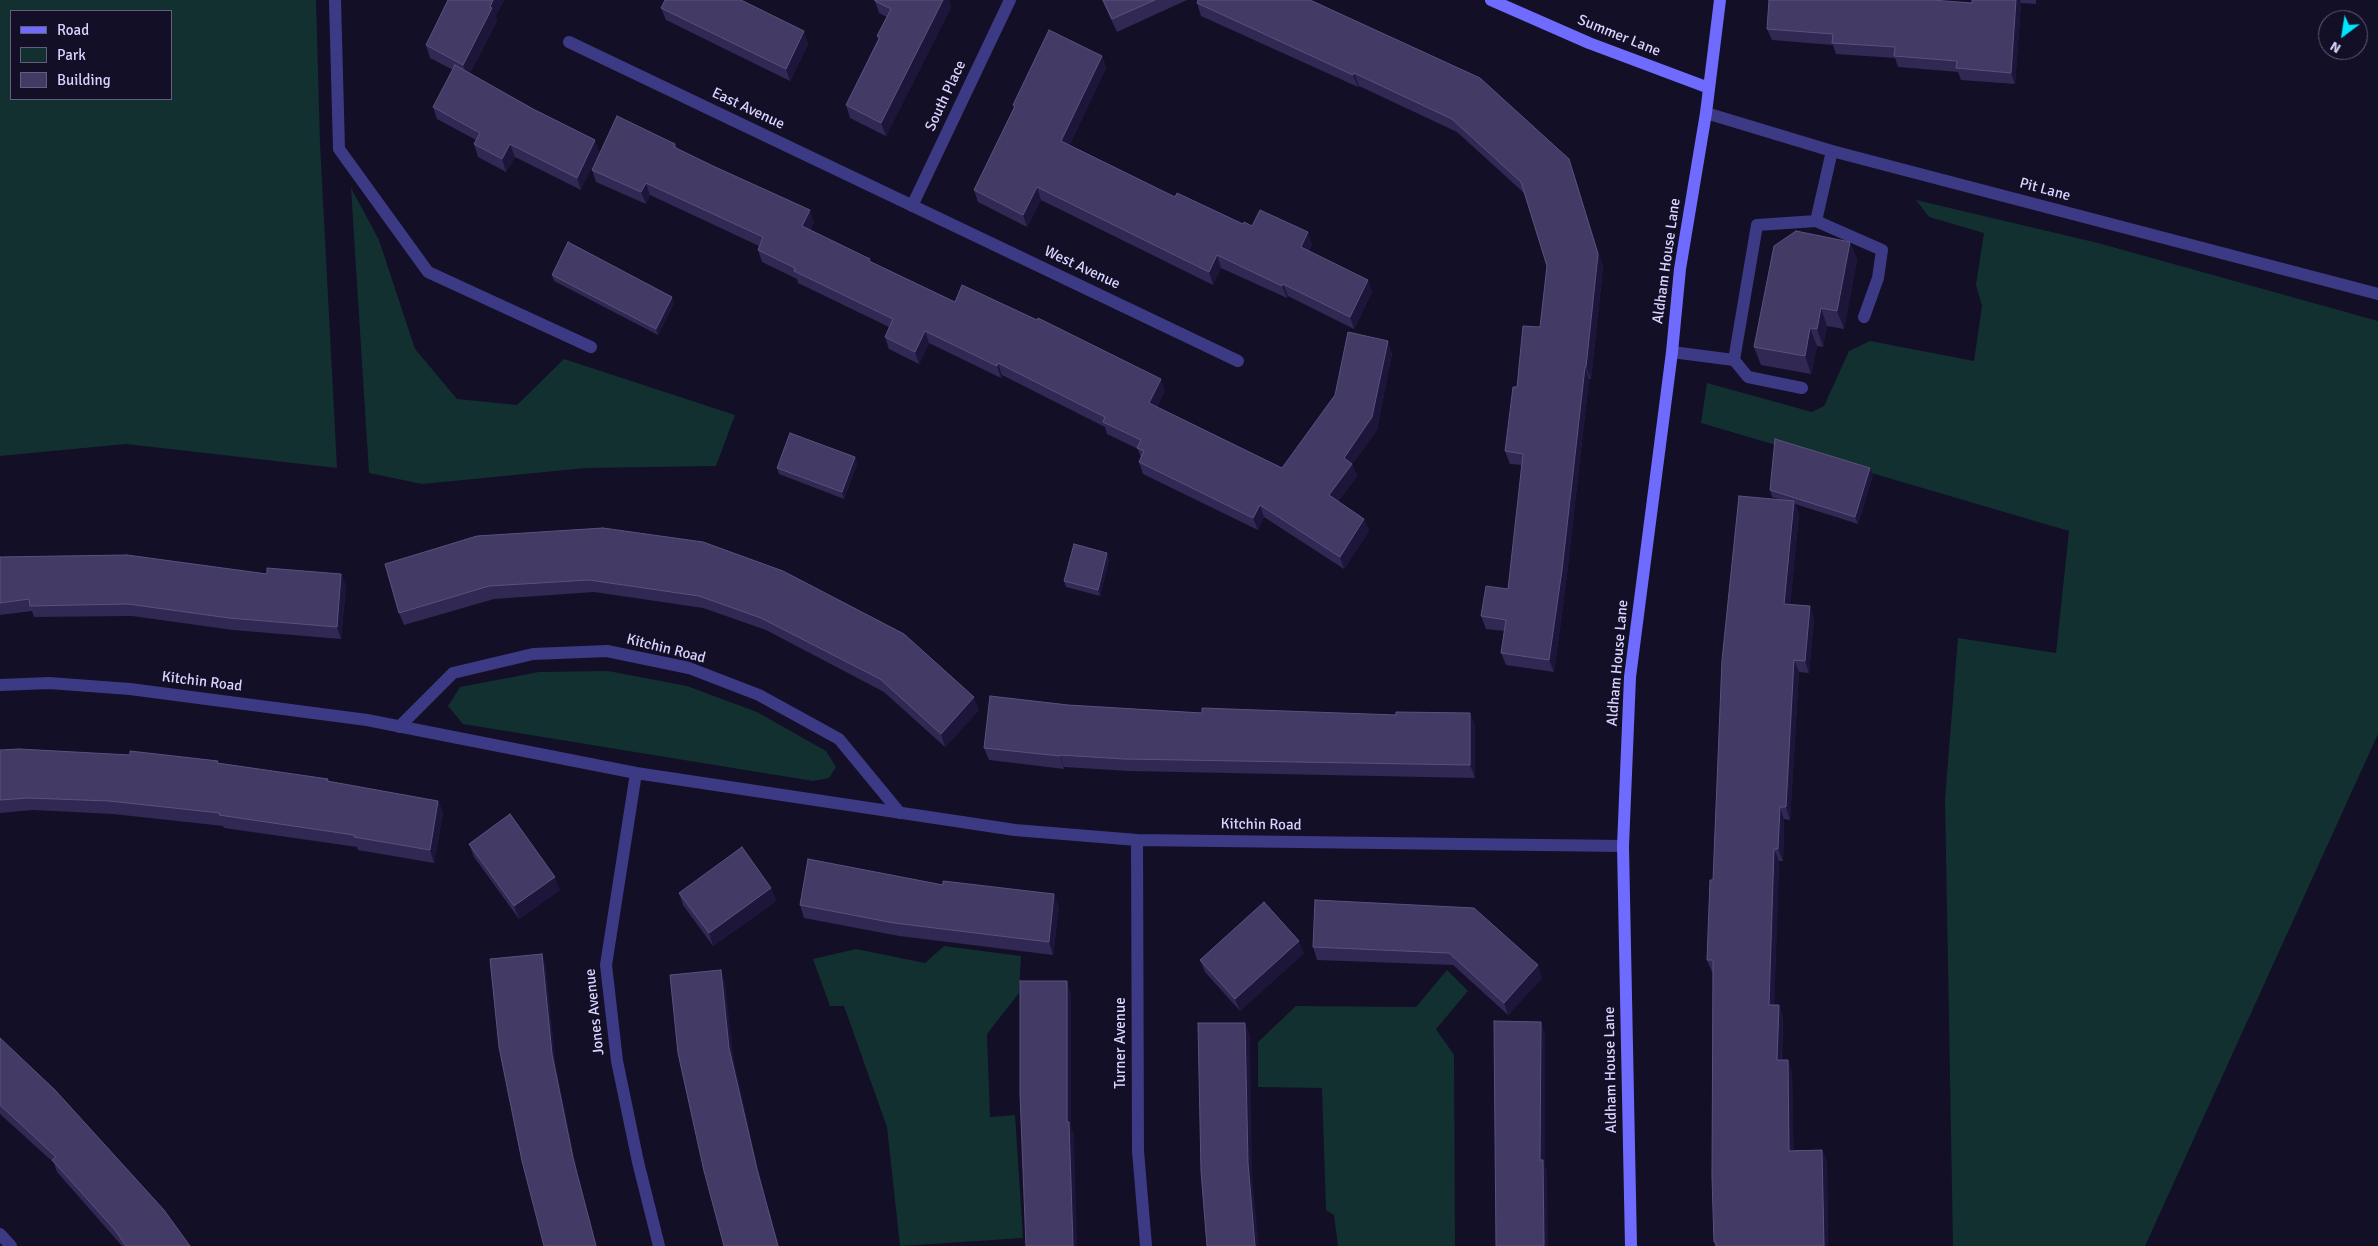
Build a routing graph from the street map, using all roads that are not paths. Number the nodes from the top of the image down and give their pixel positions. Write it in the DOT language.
graph roads {
  1 [pos="335,0"];
  2 [pos="1010,0"];
  3 [pos="1491,0"];
  4 [pos="1720,0"];
  5 [pos="570,42"];
  6 [pos="1709,88"];
  7 [pos="1706,112"];
  8 [pos="1832,150"];
  9 [pos="912,206"];
  10 [pos="1816,221"];
  11 [pos="2378,294"];
  12 [pos="1864,317"];
  13 [pos="591,347"];
  14 [pos="1672,352"];
  15 [pos="1734,360"];
  16 [pos="1238,361"];
  17 [pos="1802,388"];
  18 [pos="0,685"];
  19 [pos="399,726"];
  20 [pos="636,773"];
  21 [pos="900,813"];
  22 [pos="1137,840"];
  23 [pos="1623,846"];
  24 [pos="0,1234"];
  25 [pos="11,1246"];
  26 [pos="659,1246"];
  27 [pos="1146,1246"];
  28 [pos="1631,1246"];
  1 -- 13 [label="street"];
  2 -- 9 [label="street, South Place"];
  3 -- 6 [label="street, Summer Lane"];
  4 -- 6 [label="street, Aldham House Lane"];
  5 -- 9 [label="street, East Avenue"];
  6 -- 7 [label="street, Aldham House Lane"];
  7 -- 8 [label="street, Pit Lane"];
  7 -- 14 [label="street, Aldham House Lane"];
  8 -- 10 [label="street"];
  8 -- 11 [label="street, Pit Lane"];
  9 -- 16 [label="street, West Avenue"];
  10 -- 12 [label="street"];
  10 -- 15 [label="street"];
  14 -- 15 [label="street"];
  14 -- 23 [label="street, Aldham House Lane"];
  15 -- 17 [label="street"];
  18 -- 19 [label="street, Kitchin Road"];
  19 -- 20 [label="street, Kitchin Road"];
  19 -- 21 [label="street, Kitchin Road"];
  20 -- 21 [label="street, Kitchin Road"];
  20 -- 26 [label="street, Jones Avenue"];
  21 -- 22 [label="street, Kitchin Road"];
  22 -- 23 [label="street, Kitchin Road"];
  22 -- 27 [label="street, Turner Avenue"];
  23 -- 28 [label="street, Aldham House Lane"];
  24 -- 25 [label="street"];
}
